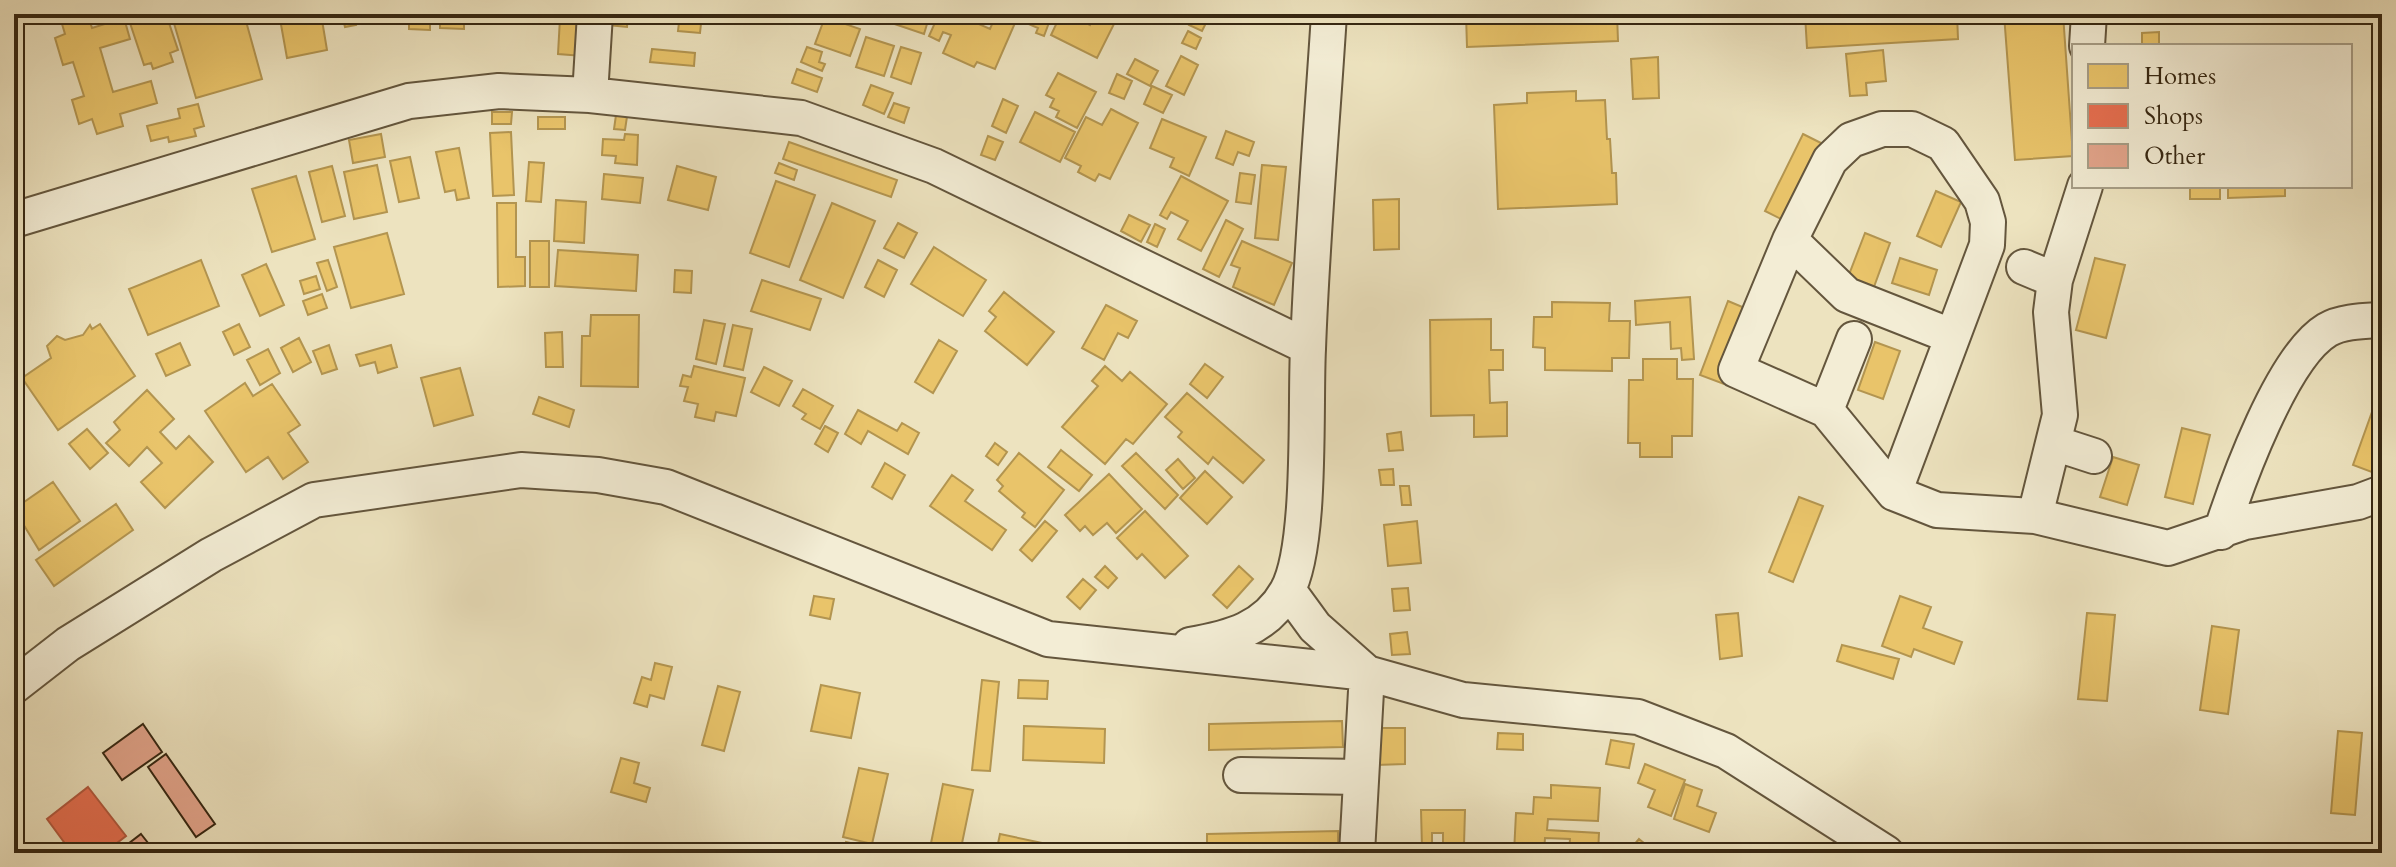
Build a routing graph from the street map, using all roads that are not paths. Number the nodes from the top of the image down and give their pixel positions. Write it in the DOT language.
graph roads {
  1 [pos="595,14"];
  2 [pos="1329,14"];
  3 [pos="2089,14"];
  4 [pos="2087,44"];
  5 [pos="590,95"];
  6 [pos="2084,188"];
  7 [pos="15,214"];
  8 [pos="1790,240"];
  9 [pos="2382,320"];
  10 [pos="1951,336"];
  11 [pos="1854,339"];
  12 [pos="1308,347"];
  13 [pos="1826,410"];
  14 [pos="2054,443"];
  15 [pos="2094,456"];
  16 [pos="1894,493"];
  17 [pos="2382,493"];
  18 [pos="2035,516"];
  19 [pos="2221,532"];
  20 [pos="1288,590"];
  21 [pos="1159,652"];
  22 [pos="1367,673"];
  23 [pos="14,686"];
  24 [pos="1241,775"];
  25 [pos="1360,777"];
  26 [pos="1357,853"];
  27 [pos="1886,853"];
  1 -- 5 [label="street"];
  2 -- 12 [label="street"];
  3 -- 4 [label="street"];
  5 -- 7 [label="street"];
  5 -- 12 [label="street"];
  6 -- 14 [label="street"];
  8 -- 10 [label="street"];
  8 -- 10 [label="street"];
  8 -- 13 [label="street"];
  9 -- 19 [label="street"];
  10 -- 16 [label="street"];
  11 -- 13 [label="street"];
  12 -- 20 [label="street"];
  13 -- 16 [label="street"];
  14 -- 15 [label="street"];
  14 -- 18 [label="street"];
  16 -- 18 [label="street"];
  17 -- 19 [label="street"];
  18 -- 19 [label="street"];
  20 -- 21 [label="street"];
  20 -- 22 [label="street"];
  21 -- 22 [label="street"];
  21 -- 23 [label="street"];
  22 -- 25 [label="street"];
  22 -- 27 [label="street"];
  24 -- 25 [label="street"];
  25 -- 26 [label="street"];
}
